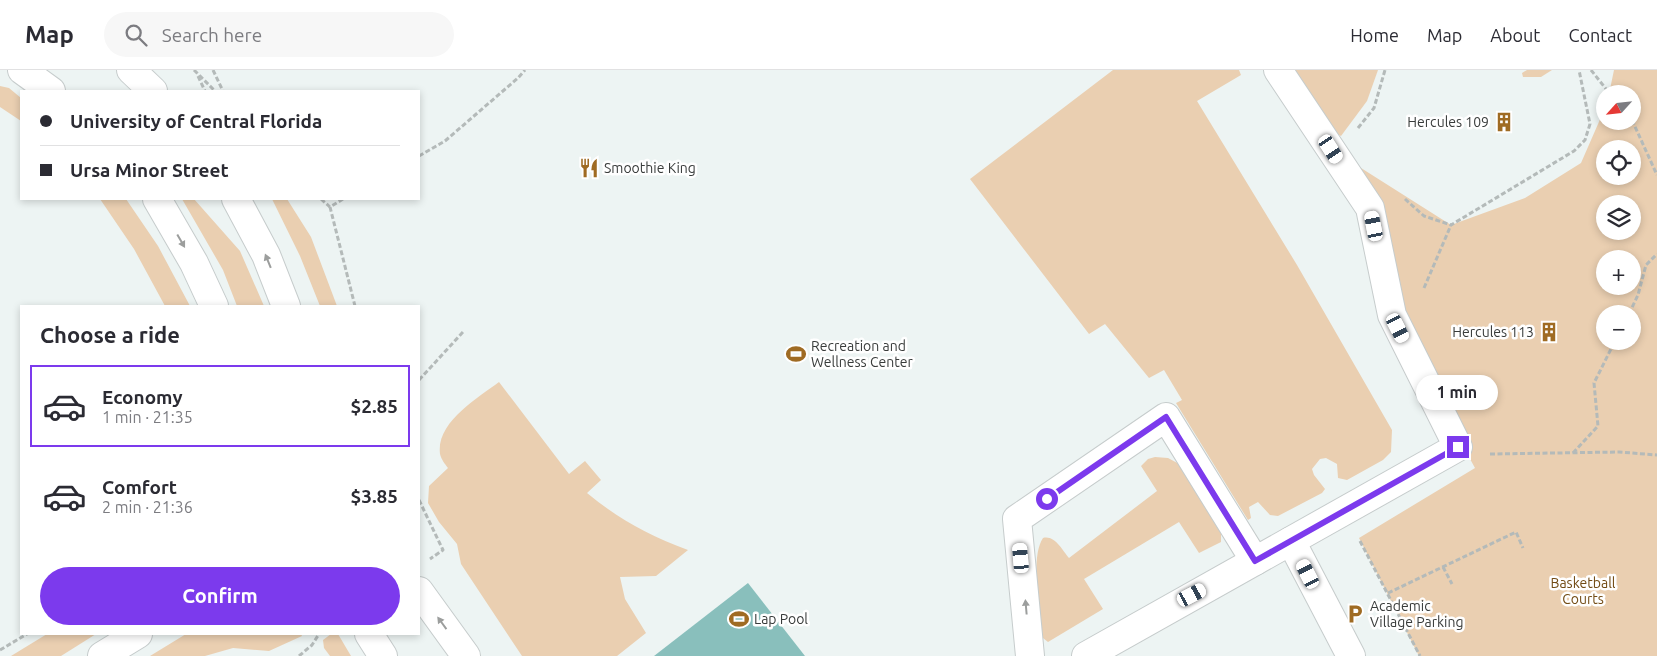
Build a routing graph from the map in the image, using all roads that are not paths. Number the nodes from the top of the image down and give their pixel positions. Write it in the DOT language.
graph roads {
  1 [pos="22,70"];
  2 [pos="131,70"];
  3 [pos="1278,70"];
  4 [pos="50,90"];
  5 [pos="152,90"];
  6 [pos="158,200"];
  7 [pos="237,200"];
  8 [pos="214,305"];
  9 [pos="286,305"];
  10 [pos="1291,541"];
  11 [pos="1255,561"];
  12 [pos="420,592"];
  13 [pos="136,635"];
  14 [pos="370,635"];
  15 [pos="102,656"];
  16 [pos="383,656"];
  17 [pos="466,656"];
  18 [pos="1030,656"];
  19 [pos="1086,656"];
  20 [pos="1351,656"];
  1 -- 4 [label="street"];
  2 -- 5 [label="street"];
  3 -- 10 [label="street"];
  6 -- 8 [label="street, one-way"];
  9 -- 7 [label="street, one-way"];
  10 -- 11 [label="street"];
  10 -- 20 [label="street"];
  18 -- 11 [label="street, one-way"];
  11 -- 19 [label="street"];
  17 -- 12 [label="street, one-way"];
  13 -- 15 [label="street"];
  14 -- 16 [label="street"];
}
